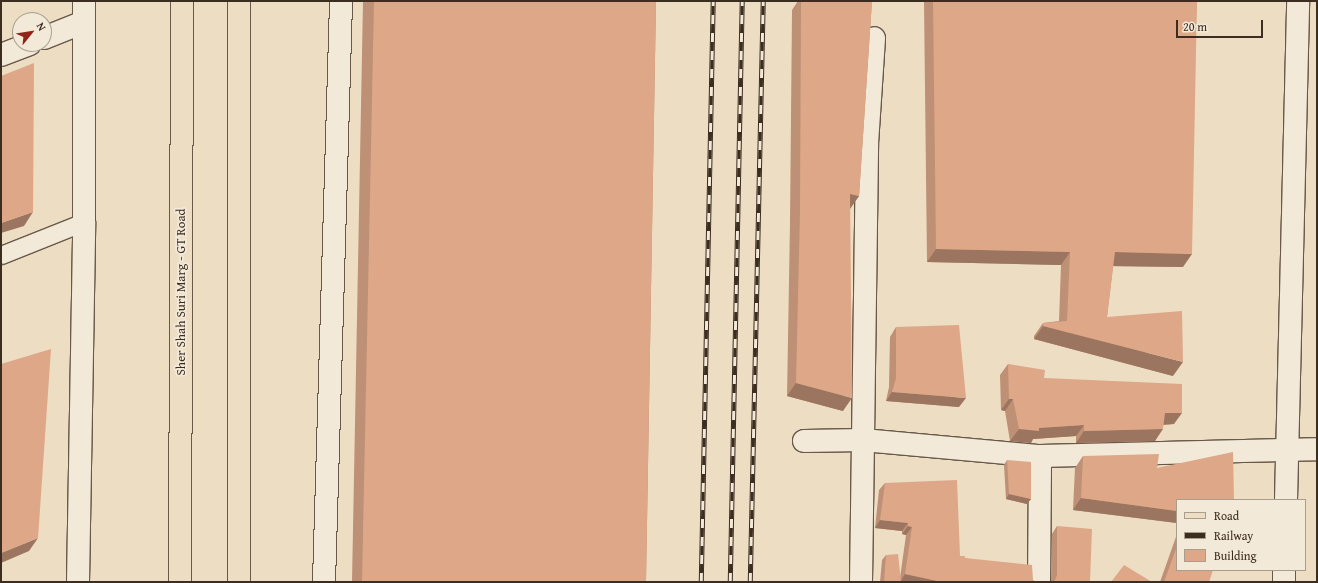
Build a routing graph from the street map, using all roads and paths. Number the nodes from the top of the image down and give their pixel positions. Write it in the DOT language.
graph roads {
  1 [pos="84,1"];
  2 [pos="182,1"];
  3 [pos="239,1"];
  4 [pos="341,1"];
  5 [pos="1298,1"];
  6 [pos="84,22"];
  7 [pos="52,35"];
  8 [pos="874,38"];
  9 [pos="12,51"];
  10 [pos="1,55"];
  11 [pos="84,222"];
  12 [pos="1,255"];
  13 [pos="863,440"];
  14 [pos="804,441"];
  15 [pos="1317,449"];
  16 [pos="1288,451"];
  17 [pos="1040,456"];
  18 [pos="1286,499"];
  19 [pos="1284,571"];
  20 [pos="78,582"];
  21 [pos="180,582"];
  22 [pos="239,582"];
  23 [pos="324,582"];
  24 [pos="861,582"];
  25 [pos="1039,582"];
  26 [pos="1284,582"];
  1 -- 6 [label="street"];
  2 -- 21 [label="main road, Sher Shah Suri Marg - GT Road"];
  3 -- 22 [label="main road"];
  4 -- 23 [label="street"];
  5 -- 16 [label="street"];
  6 -- 7 [label="street"];
  6 -- 11 [label="street"];
  8 -- 13 [label="street"];
  9 -- 10 [label="street"];
  11 -- 12 [label="lane"];
  11 -- 20 [label="street"];
  13 -- 14 [label="street"];
  13 -- 17 [label="street"];
  13 -- 24 [label="street"];
  15 -- 16 [label="street"];
  16 -- 17 [label="street"];
  16 -- 18 [label="street"];
  17 -- 25 [label="street"];
  19 -- 26 [label="street"];
}
